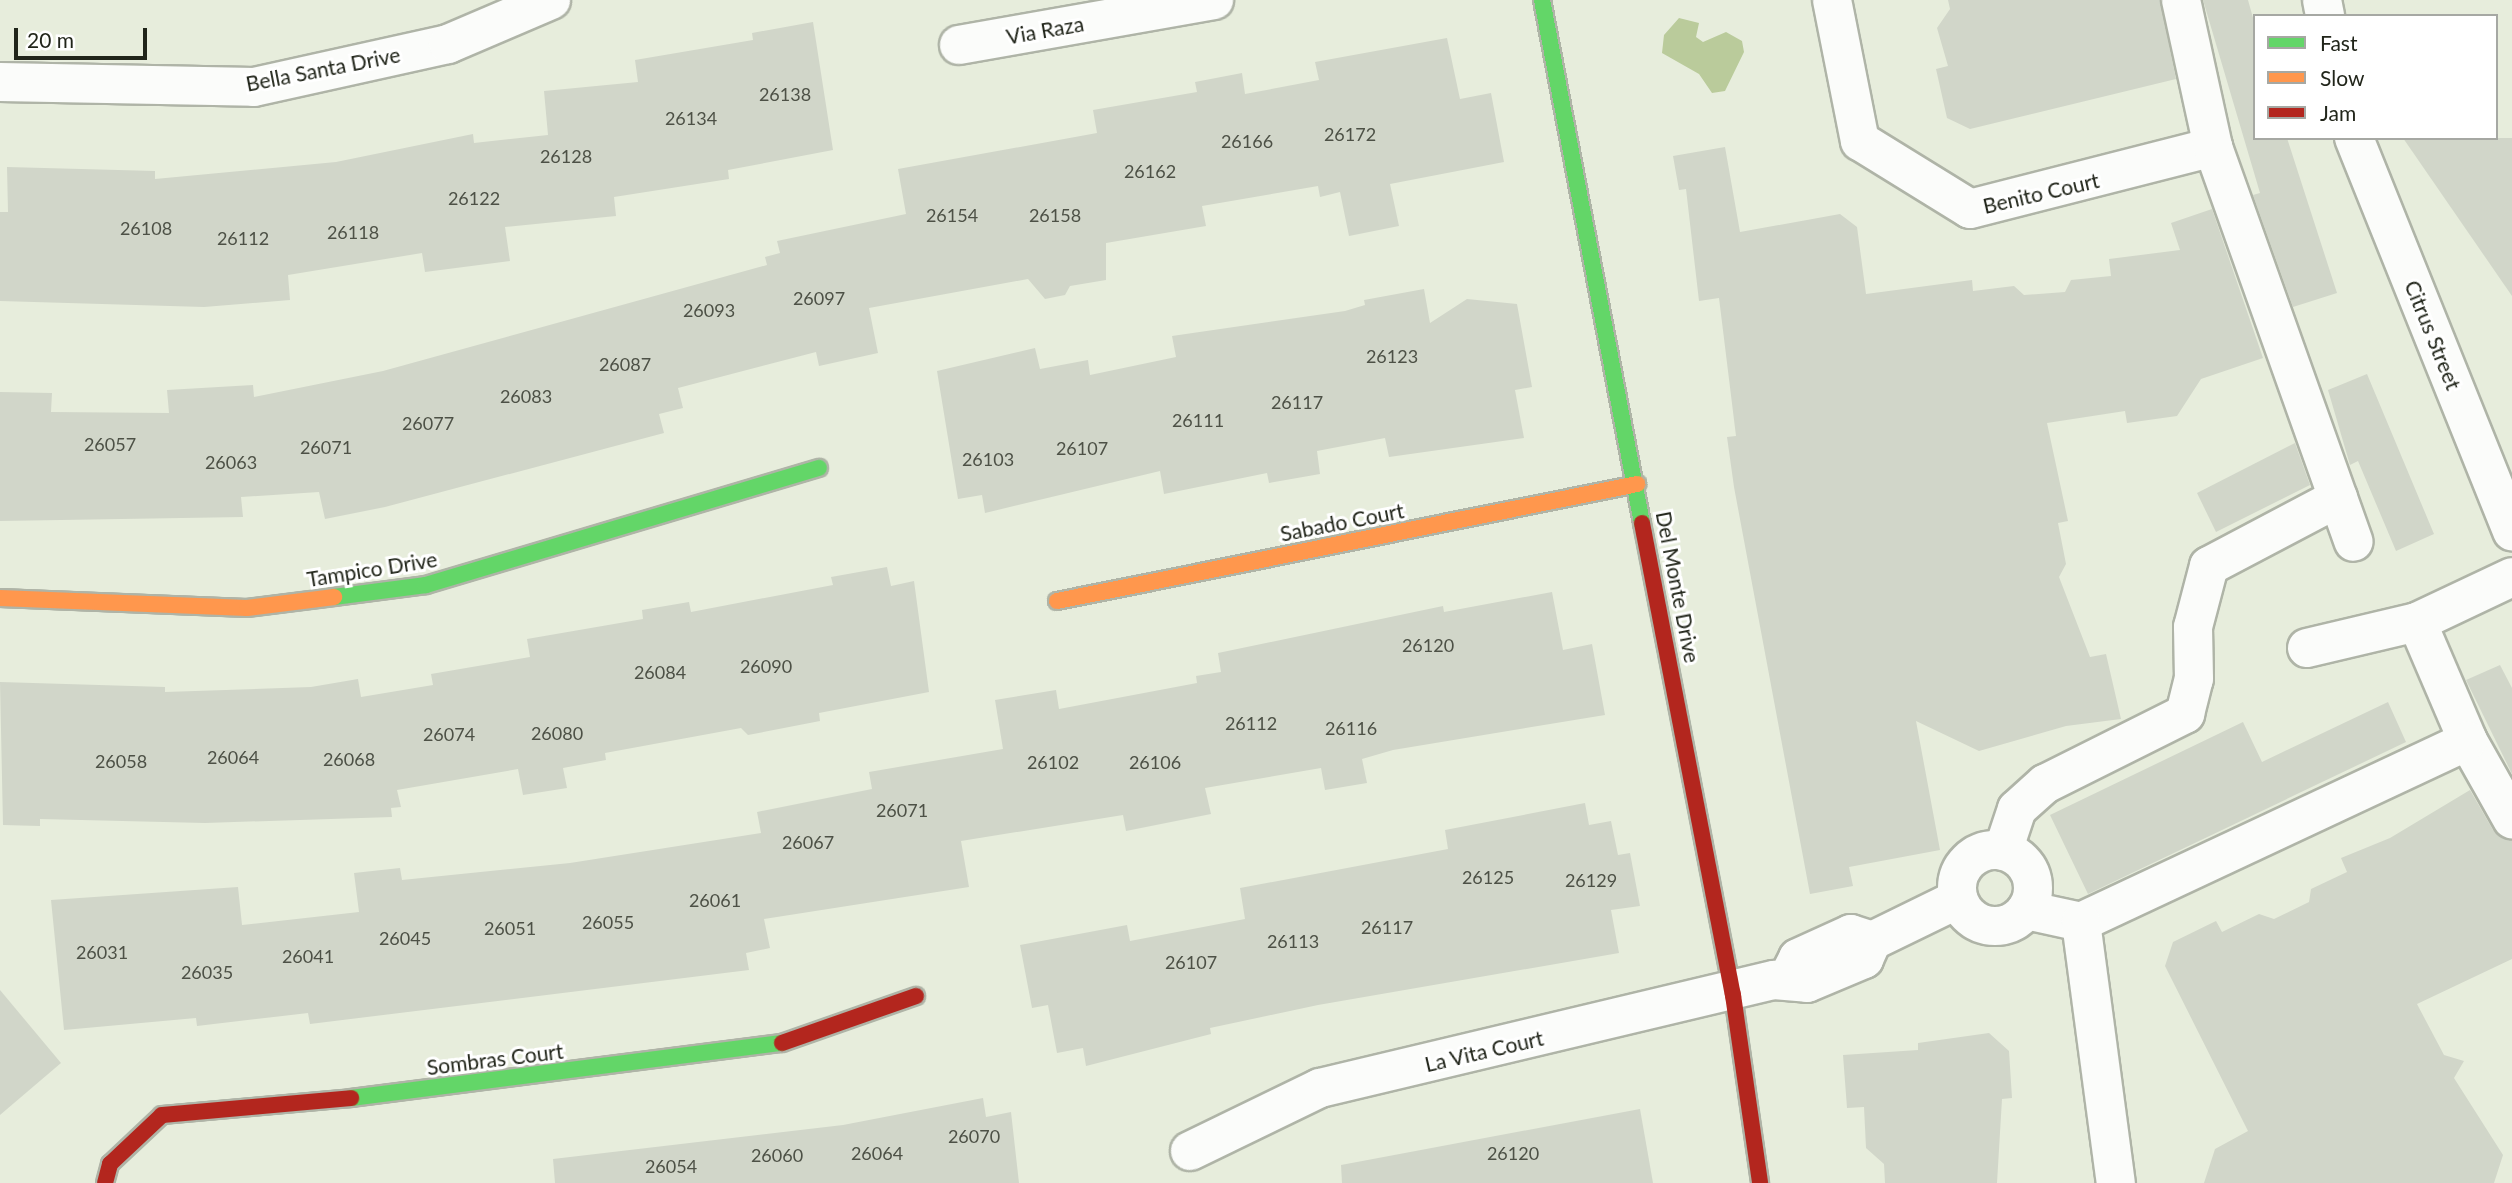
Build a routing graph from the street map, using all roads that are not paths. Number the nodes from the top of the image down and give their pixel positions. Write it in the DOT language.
graph roads {
  1 [pos="551,0"];
  2 [pos="1214,0"];
  3 [pos="1542,0"];
  4 [pos="1832,0"];
  5 [pos="2181,0"];
  6 [pos="959,45"];
  7 [pos="0,82"];
  8 [pos="2355,140"];
  9 [pos="2213,147"];
  10 [pos="818,468"];
  11 [pos="1637,484"];
  12 [pos="2338,498"];
  13 [pos="2512,532"];
  14 [pos="2354,542"];
  15 [pos="2512,577"];
  16 [pos="0,598"];
  17 [pos="1057,601"];
  18 [pos="2417,622"];
  19 [pos="2307,648"];
  20 [pos="2468,741"];
  21 [pos="2512,819"];
  22 [pos="2003,851"];
  23 [pos="1958,900"];
  24 [pos="2026,910"];
  25 [pos="2081,922"];
  26 [pos="1734,995"];
  27 [pos="916,996"];
  28 [pos="1190,1151"];
  29 [pos="105,1183"];
  30 [pos="1760,1183"];
  31 [pos="2116,1183"];
  1 -- 7 [label="street, Bella Santa Drive"];
  2 -- 6 [label="street, Via Raza"];
  3 -- 11 [label="street, Del Monte Drive"];
  4 -- 9 [label="street, Benito Court"];
  5 -- 9 [label="street"];
  8 -- 13 [label="street, Citrus Street"];
  9 -- 12 [label="street"];
  10 -- 16 [label="street, Tampico Drive"];
  11 -- 17 [label="street, Sabado Court"];
  11 -- 26 [label="street, Del Monte Drive"];
  12 -- 14 [label="street"];
  12 -- 22 [label="street"];
  15 -- 18 [label="street"];
  18 -- 19 [label="street"];
  18 -- 20 [label="street"];
  20 -- 21 [label="street"];
  20 -- 25 [label="street"];
  22 -- 23 [label="street"];
  22 -- 24 [label="street"];
  23 -- 24 [label="street"];
  23 -- 26 [label="street, La Vita Court"];
  24 -- 25 [label="street"];
  25 -- 31 [label="street"];
  26 -- 28 [label="street, La Vita Court"];
  26 -- 30 [label="street, Del Monte Drive"];
  27 -- 29 [label="street, Sombras Court"];
}
